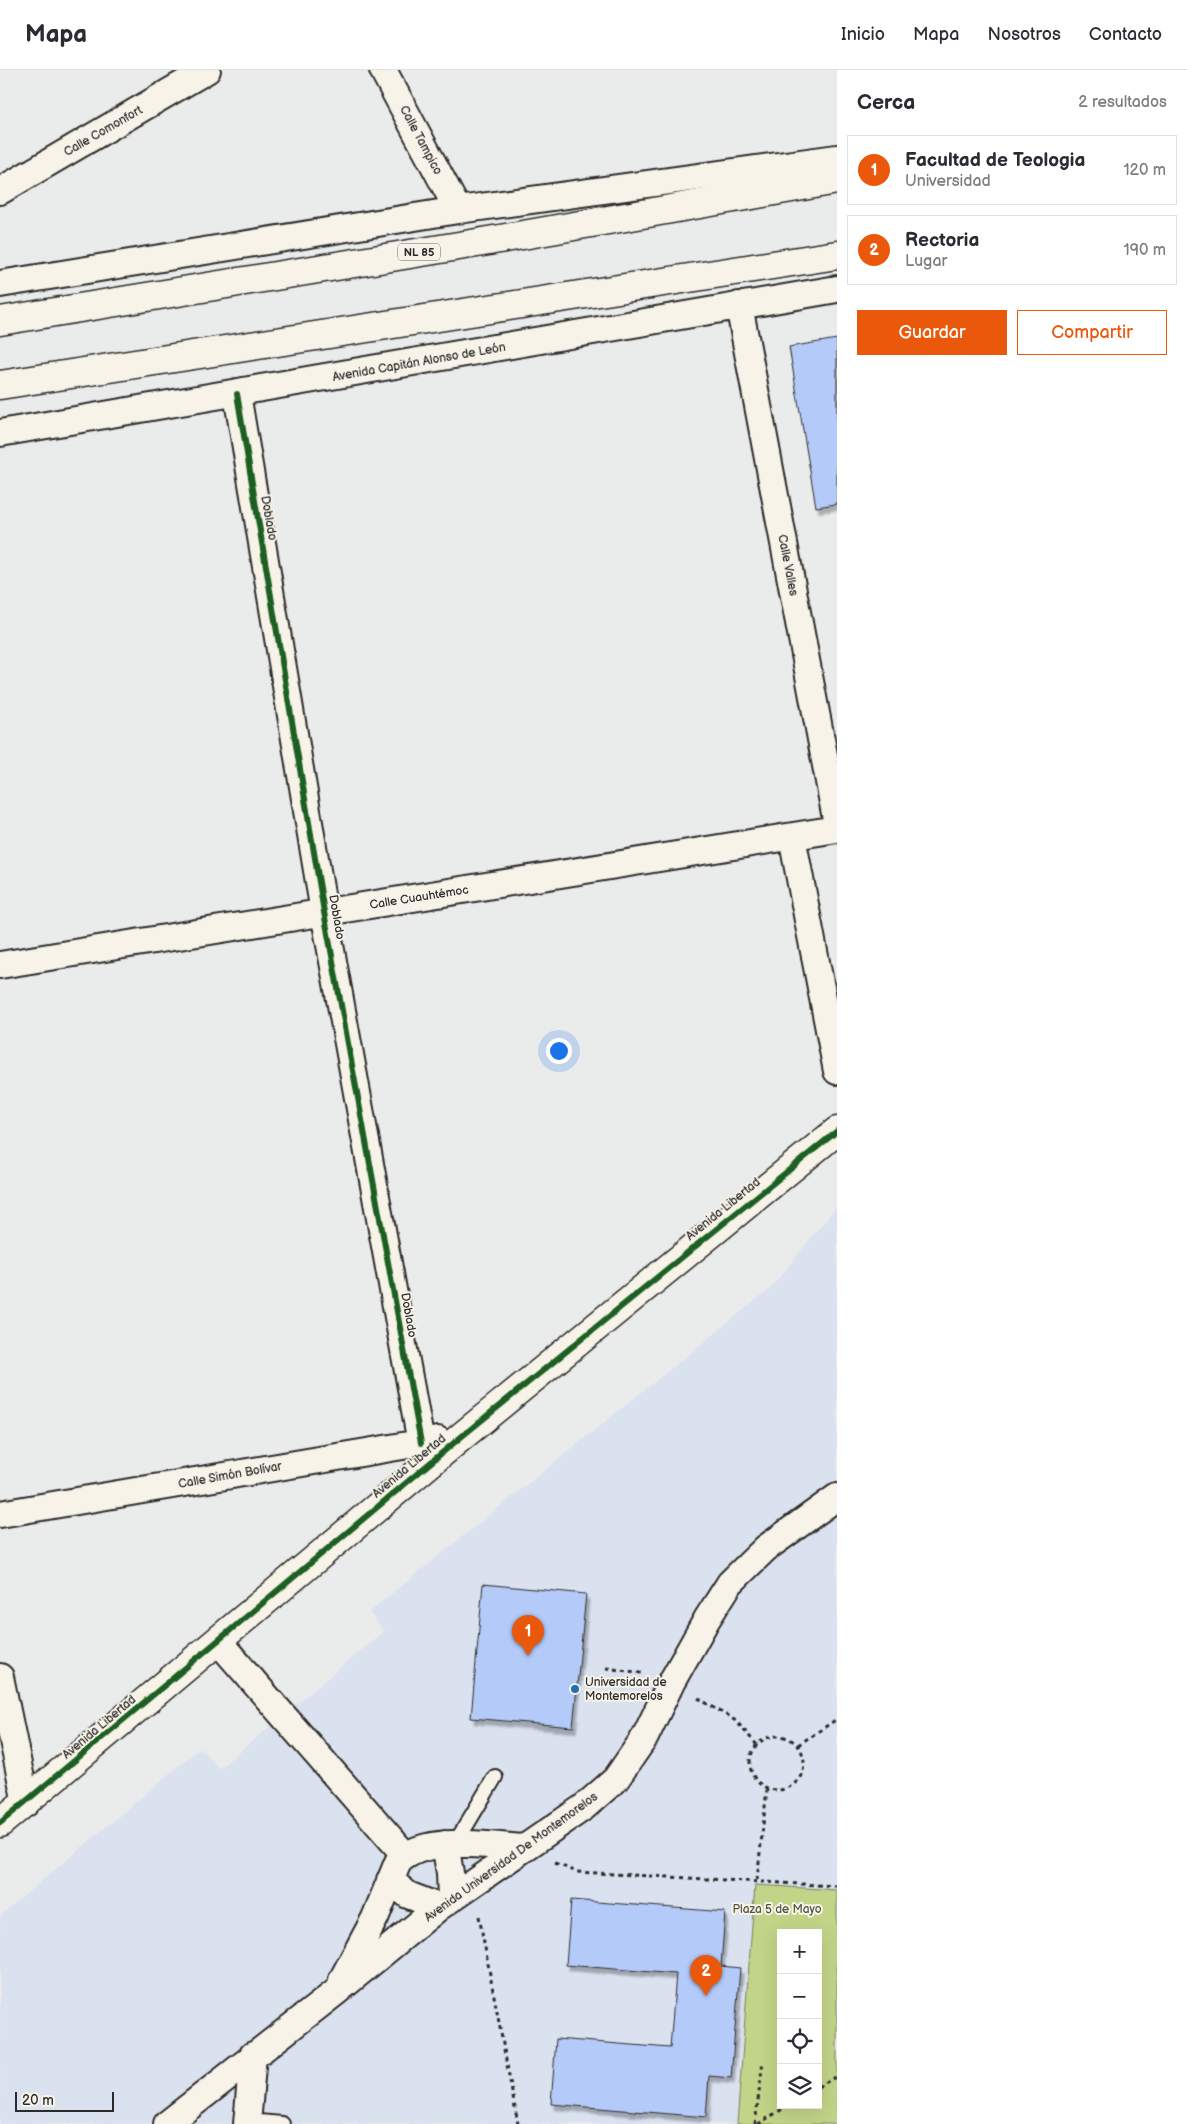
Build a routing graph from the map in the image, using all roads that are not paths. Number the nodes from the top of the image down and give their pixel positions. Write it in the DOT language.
graph roads {
  1 [pos="207,70"];
  2 [pos="383,70"];
  3 [pos="837,158"];
  4 [pos="837,180"];
  5 [pos="0,191"];
  6 [pos="458,210"];
  7 [pos="837,255"];
  8 [pos="0,284"];
  9 [pos="837,289"];
  10 [pos="739,305"];
  11 [pos="0,321"];
  12 [pos="0,385"];
  13 [pos="237,394"];
  14 [pos="0,433"];
  15 [pos="837,824"];
  16 [pos="837,829"];
  17 [pos="792,837"];
  18 [pos="324,912"];
  19 [pos="0,965"];
  20 [pos="837,1071"];
  21 [pos="837,1131"];
  22 [pos="461,1437"];
  23 [pos="421,1443"];
  24 [pos="837,1497"];
  25 [pos="0,1514"];
  26 [pos="218,1641"];
  27 [pos="0,1678"];
  28 [pos="495,1777"];
  29 [pos="26,1802"];
  30 [pos="0,1824"];
  31 [pos="450,1844"];
  32 [pos="525,1848"];
  33 [pos="405,1854"];
  34 [pos="390,1880"];
  35 [pos="445,1902"];
  36 [pos="336,1992"];
  37 [pos="253,2055"];
  38 [pos="247,2123"];
  39 [pos="167,2124"];
  40 [pos="282,2124"];
  1 -- 5 [label="street, Calle Comonfort"];
  2 -- 6 [label="street, Calle Tampico"];
  3 -- 6 [label="street"];
  4 -- 11 [label="main road, NL 85"];
  6 -- 8 [label="street"];
  7 -- 12 [label="main road"];
  9 -- 10 [label="street, Avenida Capitán Alonso de León"];
  10 -- 13 [label="street, Avenida Capitán Alonso de León"];
  10 -- 15 [label="street, Calle Valles"];
  13 -- 14 [label="street, Avenida Capitán Alonso de León"];
  13 -- 18 [label="street, Doblado"];
  16 -- 17 [label="street, Calle Cuauhtémoc"];
  17 -- 18 [label="street, Calle Cuauhtémoc"];
  17 -- 20 [label="street"];
  18 -- 19 [label="street, Calle Cuauhtémoc"];
  18 -- 23 [label="street, Doblado"];
  21 -- 22 [label="main road, Avenida Libertad"];
  22 -- 23 [label="street, Calle Simón Bolívar"];
  22 -- 26 [label="main road, Avenida Libertad"];
  23 -- 25 [label="street, Calle Simón Bolívar"];
  24 -- 32 [label="street, Avenida Universidad De Montemorelos"];
  26 -- 29 [label="main road, Avenida Libertad"];
  26 -- 33 [label="street"];
  27 -- 29 [label="street"];
  28 -- 31 [label="lane"];
  29 -- 30 [label="main road, Avenida Libertad"];
  31 -- 32 [label="street"];
  31 -- 33 [label="street"];
  31 -- 35 [label="street"];
  32 -- 35 [label="street, Avenida Universidad De Montemorelos"];
  33 -- 34 [label="street"];
  34 -- 35 [label="street"];
  34 -- 36 [label="street"];
  35 -- 36 [label="street, Avenida Universidad De Montemorelos"];
  36 -- 37 [label="street, Avenida Universidad De Montemorelos"];
  37 -- 38 [label="street"];
  37 -- 39 [label="street, Avenida Universidad De Montemorelos"];
  38 -- 40 [label="lane"];
}
